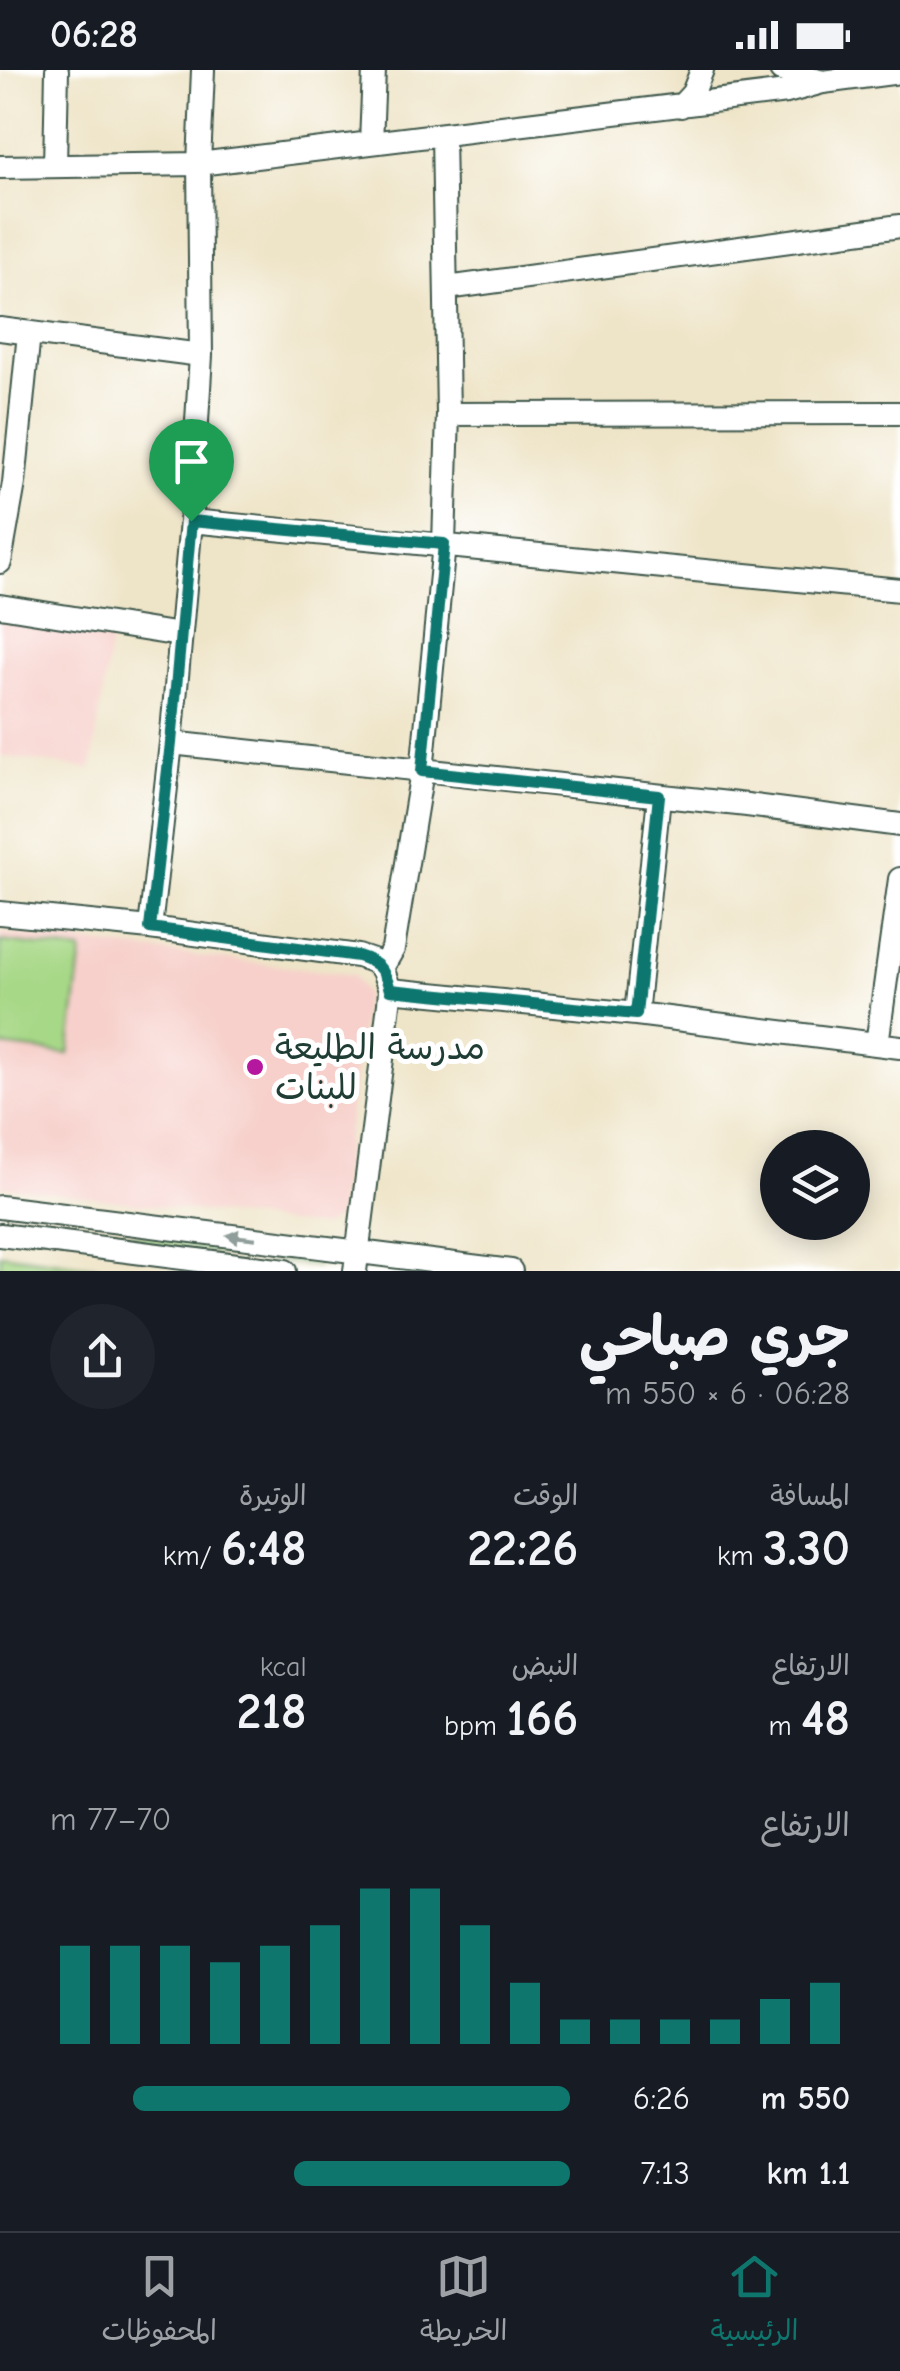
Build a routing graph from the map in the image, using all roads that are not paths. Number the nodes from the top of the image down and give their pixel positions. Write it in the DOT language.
graph roads {
  1 [pos="56,70"];
  2 [pos="204,70"];
  3 [pos="374,70"];
  4 [pos="702,70"];
  5 [pos="781,70"];
  6 [pos="900,72"];
  7 [pos="823,82"];
  8 [pos="681,106"];
  9 [pos="444,135"];
  10 [pos="370,143"];
  11 [pos="199,164"];
  12 [pos="55,166"];
  13 [pos="0,167"];
  14 [pos="900,226"];
  15 [pos="447,288"];
  16 [pos="0,329"];
  17 [pos="28,333"];
  18 [pos="201,355"];
  19 [pos="900,412"];
  20 [pos="448,414"];
  21 [pos="191,521"];
  22 [pos="444,544"];
  23 [pos="0,562"];
  24 [pos="900,590"];
  25 [pos="0,606"];
  26 [pos="180,634"];
  27 [pos="171,743"];
  28 [pos="422,771"];
  29 [pos="659,796"];
  30 [pos="900,826"];
  31 [pos="900,879"];
  32 [pos="0,913"];
  33 [pos="150,928"];
  34 [pos="386,979"];
  35 [pos="636,1014"];
  36 [pos="889,1046"];
  37 [pos="0,1208"];
  38 [pos="0,1235"];
  39 [pos="356,1261"];
  40 [pos="284,1271"];
  41 [pos="511,1271"];
  1 -- 12 [label="street"];
  2 -- 11 [label="street"];
  3 -- 10 [label="street"];
  4 -- 8 [label="street"];
  5 -- 7 [label="street"];
  6 -- 7 [label="street"];
  7 -- 8 [label="street"];
  8 -- 9 [label="street"];
  9 -- 10 [label="street"];
  9 -- 15 [label="street"];
  10 -- 11 [label="street"];
  11 -- 12 [label="street"];
  11 -- 18 [label="street"];
  12 -- 13 [label="street"];
  14 -- 15 [label="street"];
  15 -- 20 [label="street"];
  16 -- 17 [label="street"];
  17 -- 18 [label="street"];
  17 -- 23 [label="street"];
  18 -- 21 [label="street"];
  19 -- 20 [label="street"];
  20 -- 22 [label="street"];
  21 -- 22 [label="street"];
  21 -- 26 [label="street"];
  22 -- 24 [label="street"];
  22 -- 28 [label="street"];
  25 -- 26 [label="street"];
  26 -- 27 [label="street"];
  27 -- 28 [label="street"];
  27 -- 33 [label="street"];
  28 -- 29 [label="street"];
  28 -- 34 [label="street"];
  29 -- 30 [label="street"];
  29 -- 35 [label="street"];
  31 -- 36 [label="street"];
  32 -- 33 [label="street"];
  33 -- 34 [label="street"];
  34 -- 35 [label="street"];
  34 -- 39 [label="street"];
  35 -- 36 [label="street"];
  39 -- 37 [label="street, one-way"];
  38 -- 40 [label="street"];
  39 -- 41 [label="street"];
}
